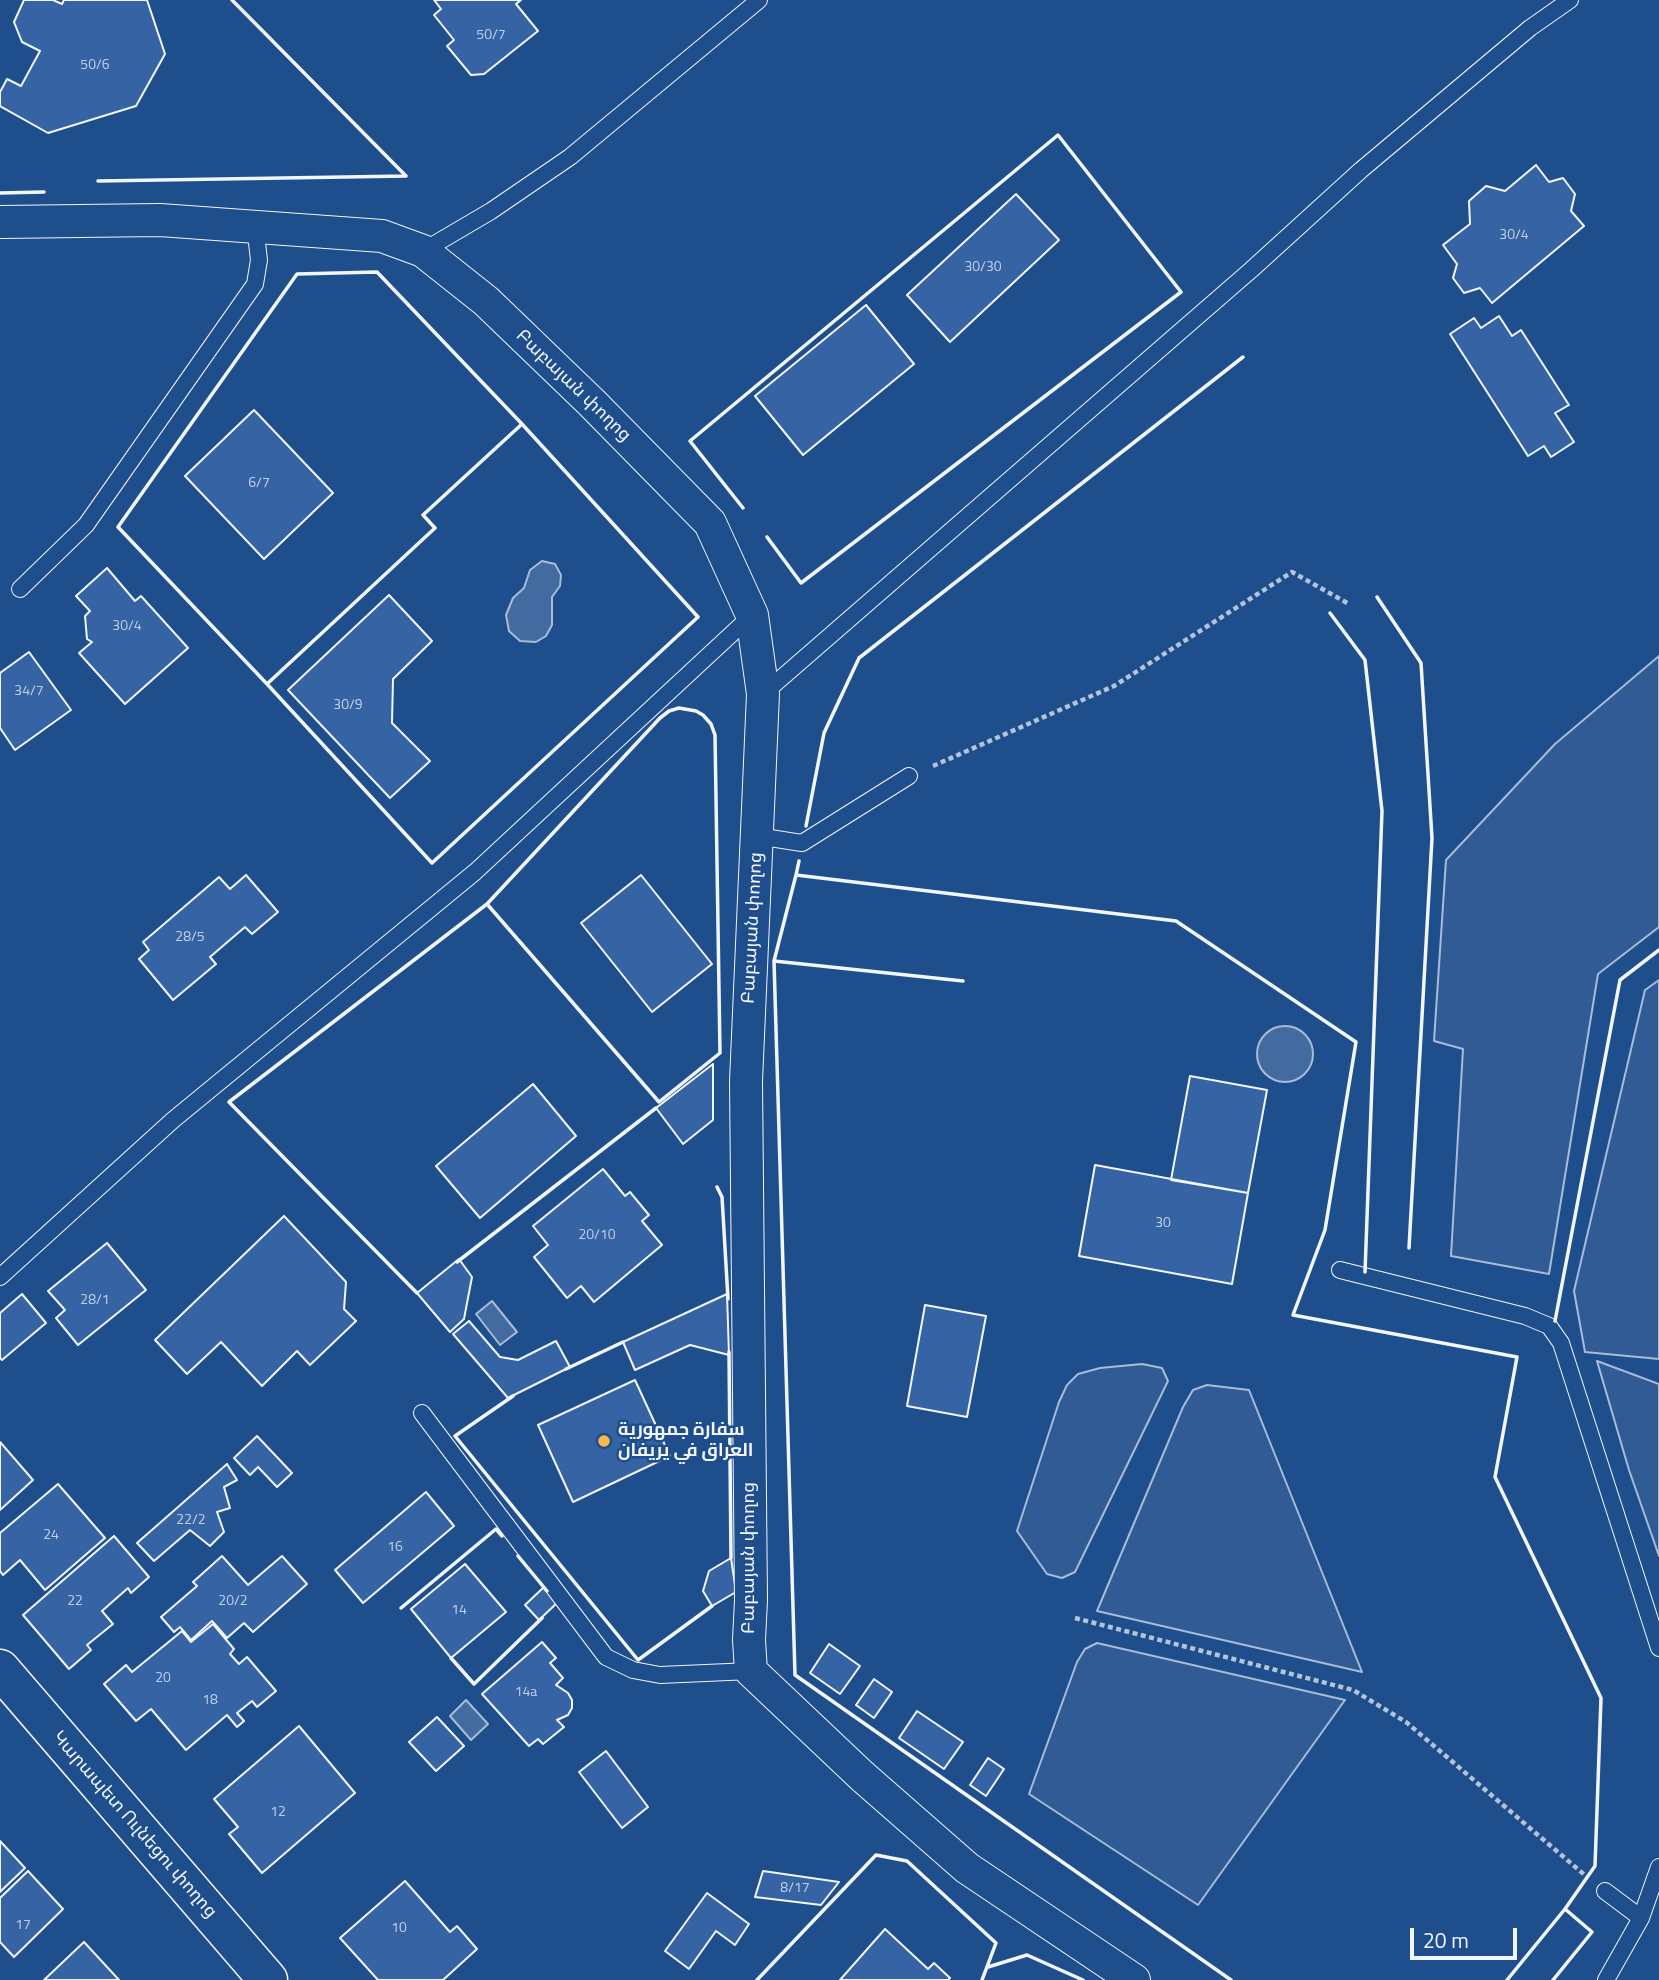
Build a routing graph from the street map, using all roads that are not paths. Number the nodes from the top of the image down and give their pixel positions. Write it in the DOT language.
graph roads {
  1 [pos="759,0"];
  2 [pos="1570,0"];
  3 [pos="0,222"];
  4 [pos="255,226"];
  5 [pos="423,251"];
  6 [pos="20,589"];
  7 [pos="752,615"];
  8 [pos="763,694"];
  9 [pos="909,776"];
  10 [pos="757,836"];
  11 [pos="1340,1270"];
  12 [pos="0,1277"];
  13 [pos="422,1413"];
  14 [pos="1659,1648"];
  15 [pos="0,1669"];
  16 [pos="751,1671"];
  17 [pos="1659,1867"];
  18 [pos="1605,1891"];
  19 [pos="1641,1918"];
  20 [pos="268,1980"];
  21 [pos="1134,1980"];
  22 [pos="1606,1980"];
  1 -- 5 [label="lane"];
  2 -- 8 [label="lane"];
  3 -- 4 [label="street, Բաբայան փողոց"];
  4 -- 5 [label="street, Բաբայան փողոց"];
  4 -- 6 [label="lane"];
  5 -- 7 [label="street, Բաբայան փողոց"];
  7 -- 8 [label="street, Բաբայան փողոց"];
  7 -- 12 [label="lane"];
  8 -- 10 [label="street, Բաբայան փողոց"];
  9 -- 10 [label="lane"];
  10 -- 16 [label="street, Բաբայան փողոց"];
  11 -- 14 [label="lane"];
  13 -- 16 [label="lane"];
  15 -- 20 [label="street, Կարապետ Ուլնեցու փողոց"];
  16 -- 21 [label="street"];
  17 -- 19 [label="lane"];
  18 -- 19 [label="lane"];
  19 -- 22 [label="lane"];
}
